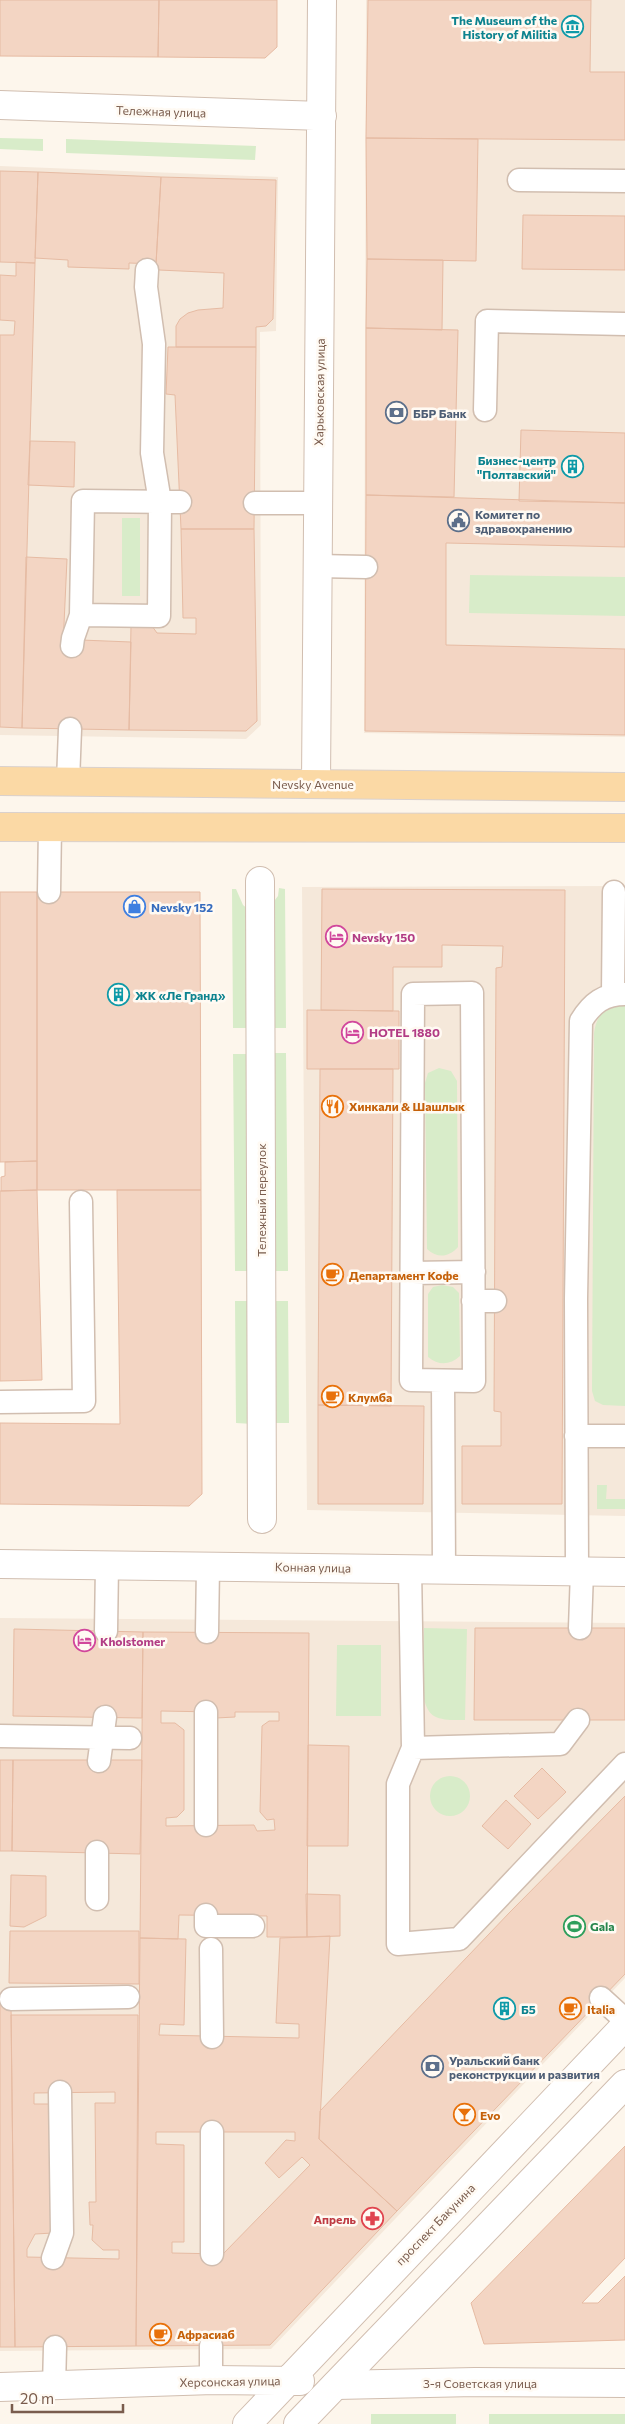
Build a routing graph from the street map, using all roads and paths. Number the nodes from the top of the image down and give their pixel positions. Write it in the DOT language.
graph roads {
  1 [pos="322,0"];
  2 [pos="0,105"];
  3 [pos="322,116"];
  4 [pos="519,180"];
  5 [pos="625,181"];
  6 [pos="147,270"];
  7 [pos="625,324"];
  8 [pos="485,410"];
  9 [pos="170,502"];
  10 [pos="255,503"];
  11 [pos="318,503"];
  12 [pos="318,566"];
  13 [pos="366,568"];
  14 [pos="81,615"];
  15 [pos="72,646"];
  16 [pos="70,729"];
  17 [pos="0,781"];
  18 [pos="68,782"];
  19 [pos="316,784"];
  20 [pos="625,787"];
  21 [pos="0,827"];
  22 [pos="50,827"];
  23 [pos="625,828"];
  24 [pos="260,881"];
  25 [pos="49,892"];
  26 [pos="614,892"];
  27 [pos="619,994"];
  28 [pos="81,1202"];
  29 [pos="474,1272"];
  30 [pos="412,1273"];
  31 [pos="443,1381"];
  32 [pos="0,1402"];
  33 [pos="576,1436"];
  34 [pos="625,1436"];
  35 [pos="262,1519"];
  36 [pos="0,1564"];
  37 [pos="107,1565"];
  38 [pos="208,1566"];
  39 [pos="410,1568"];
  40 [pos="444,1569"];
  41 [pos="579,1571"];
  42 [pos="625,1572"];
  43 [pos="580,1628"];
  44 [pos="106,1631"];
  45 [pos="207,1632"];
  46 [pos="206,1712"];
  47 [pos="578,1720"];
  48 [pos="104,1727"];
  49 [pos="0,1736"];
  50 [pos="130,1738"];
  51 [pos="413,1748"];
  52 [pos="99,1761"];
  53 [pos="625,1764"];
  54 [pos="206,1826"];
  55 [pos="97,1852"];
  56 [pos="97,1899"];
  57 [pos="206,1915"];
  58 [pos="254,1926"];
  59 [pos="211,1949"];
  60 [pos="128,1997"];
  61 [pos="601,1998"];
  62 [pos="11,1999"];
  63 [pos="625,2020"];
  64 [pos="625,2026"];
  65 [pos="212,2037"];
  66 [pos="625,2084"];
  67 [pos="60,2092"];
  68 [pos="212,2132"];
  69 [pos="212,2254"];
  70 [pos="53,2258"];
  71 [pos="211,2346"];
  72 [pos="55,2347"];
  73 [pos="288,2380"];
  74 [pos="211,2381"];
  75 [pos="625,2383"];
  76 [pos="336,2385"];
  77 [pos="0,2387"];
  78 [pos="54,2387"];
  79 [pos="249,2424"];
  80 [pos="298,2424"];
  1 -- 3 [label="street, Харьковская улица"];
  2 -- 3 [label="street, Тележная улица"];
  3 -- 11 [label="street, Харьковская улица"];
  4 -- 5 [label="lane"];
  6 -- 9 [label="lane"];
  7 -- 8 [label="lane"];
  9 -- 14 [label="lane"];
  9 -- 14 [label="lane"];
  10 -- 11 [label="lane"];
  11 -- 12 [label="street, Харьковская улица"];
  12 -- 13 [label="lane"];
  12 -- 19 [label="street, Харьковская улица"];
  14 -- 15 [label="lane"];
  16 -- 18 [label="lane"];
  17 -- 18 [label="main road, Nevsky Avenue"];
  18 -- 19 [label="main road, Nevsky Avenue"];
  19 -- 20 [label="main road, Nevsky Avenue"];
  21 -- 22 [label="main road"];
  22 -- 23 [label="main road"];
  22 -- 25 [label="lane"];
  24 -- 35 [label="street, Тележный переулок"];
  26 -- 27 [label="lane"];
  27 -- 33 [label="lane"];
  28 -- 32 [label="lane"];
  29 -- 30 [label="lane"];
  29 -- 30 [label="lane"];
  29 -- 31 [label="lane"];
  30 -- 31 [label="lane"];
  31 -- 40 [label="lane"];
  33 -- 34 [label="lane"];
  33 -- 41 [label="lane"];
  36 -- 37 [label="street, Конная улица"];
  37 -- 38 [label="street, Конная улица"];
  37 -- 44 [label="lane"];
  38 -- 39 [label="street, Конная улица"];
  38 -- 45 [label="lane"];
  39 -- 40 [label="street, Конная улица"];
  39 -- 51 [label="lane"];
  40 -- 41 [label="street, Конная улица"];
  41 -- 42 [label="street, Конная улица"];
  41 -- 43 [label="lane"];
  46 -- 54 [label="lane"];
  47 -- 51 [label="lane"];
  48 -- 49 [label="lane"];
  48 -- 50 [label="lane"];
  48 -- 52 [label="lane"];
  51 -- 53 [label="lane"];
  55 -- 56 [label="lane"];
  57 -- 58 [label="lane"];
  59 -- 65 [label="lane"];
  60 -- 62 [label="lane"];
  61 -- 63 [label="lane"];
  64 -- 73 [label="street, проспект Бакунина"];
  66 -- 76 [label="street"];
  67 -- 70 [label="lane"];
  68 -- 69 [label="lane"];
  71 -- 74 [label="lane"];
  72 -- 78 [label="lane"];
  73 -- 74 [label="street, Херсонская улица"];
  73 -- 76 [label="street, Херсонская улица"];
  73 -- 79 [label="street, проспект Бакунина"];
  74 -- 78 [label="street, Херсонская улица"];
  75 -- 76 [label="street, 3-я Советская улица"];
  76 -- 79 [label="street"];
  76 -- 80 [label="street"];
  77 -- 78 [label="street, Херсонская улица"];
}
